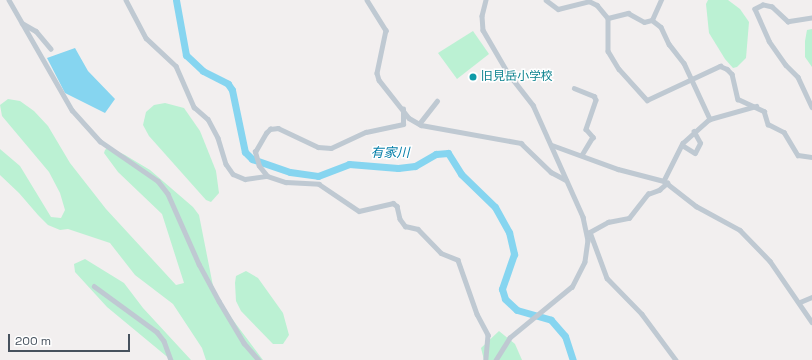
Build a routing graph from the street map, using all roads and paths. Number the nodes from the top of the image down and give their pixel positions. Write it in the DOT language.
graph roads {
  1 [pos="9,0"];
  2 [pos="126,0"];
  3 [pos="367,0"];
  4 [pos="486,0"];
  5 [pos="546,0"];
  6 [pos="661,0"];
  7 [pos="608,18"];
  8 [pos="812,18"];
  9 [pos="652,20"];
  10 [pos="22,23"];
  11 [pos="51,49"];
  12 [pos="691,78"];
  13 [pos="574,88"];
  14 [pos="437,101"];
  15 [pos="756,106"];
  16 [pos="812,107"];
  17 [pos="402,109"];
  18 [pos="710,119"];
  19 [pos="419,124"];
  20 [pos="694,132"];
  21 [pos="552,144"];
  22 [pos="682,145"];
  23 [pos="582,155"];
  24 [pos="812,157"];
  25 [pos="267,176"];
  26 [pos="566,180"];
  27 [pos="665,182"];
  28 [pos="589,233"];
  29 [pos="94,286"];
  30 [pos="812,297"];
  31 [pos="800,302"];
  32 [pos="812,322"];
  33 [pos="488,354"];
  34 [pos="171,360"];
  35 [pos="259,360"];
  36 [pos="486,360"];
  37 [pos="496,360"];
  38 [pos="676,360"];
  1 -- 10 [label="street"];
  2 -- 25 [label="street"];
  3 -- 17 [label="street"];
  4 -- 21 [label="street"];
  5 -- 7 [label="street"];
  6 -- 9 [label="street"];
  7 -- 9 [label="street"];
  7 -- 12 [label="street"];
  8 -- 16 [label="street"];
  9 -- 12 [label="street"];
  10 -- 11 [label="street"];
  10 -- 35 [label="street"];
  12 -- 15 [label="street"];
  12 -- 18 [label="street"];
  13 -- 23 [label="street"];
  14 -- 19 [label="street"];
  15 -- 18 [label="street"];
  15 -- 24 [label="street"];
  17 -- 19 [label="street"];
  17 -- 25 [label="street"];
  18 -- 20 [label="street"];
  19 -- 26 [label="street"];
  20 -- 22 [label="street"];
  20 -- 22 [label="street"];
  21 -- 23 [label="street"];
  21 -- 26 [label="street"];
  22 -- 27 [label="street"];
  23 -- 27 [label="street"];
  25 -- 33 [label="street"];
  26 -- 28 [label="street"];
  27 -- 28 [label="street"];
  27 -- 31 [label="street"];
  28 -- 37 [label="street"];
  28 -- 38 [label="street"];
  29 -- 34 [label="street"];
  30 -- 31 [label="street"];
  31 -- 32 [label="street"];
  33 -- 36 [label="street"];
  33 -- 37 [label="street"];
}
